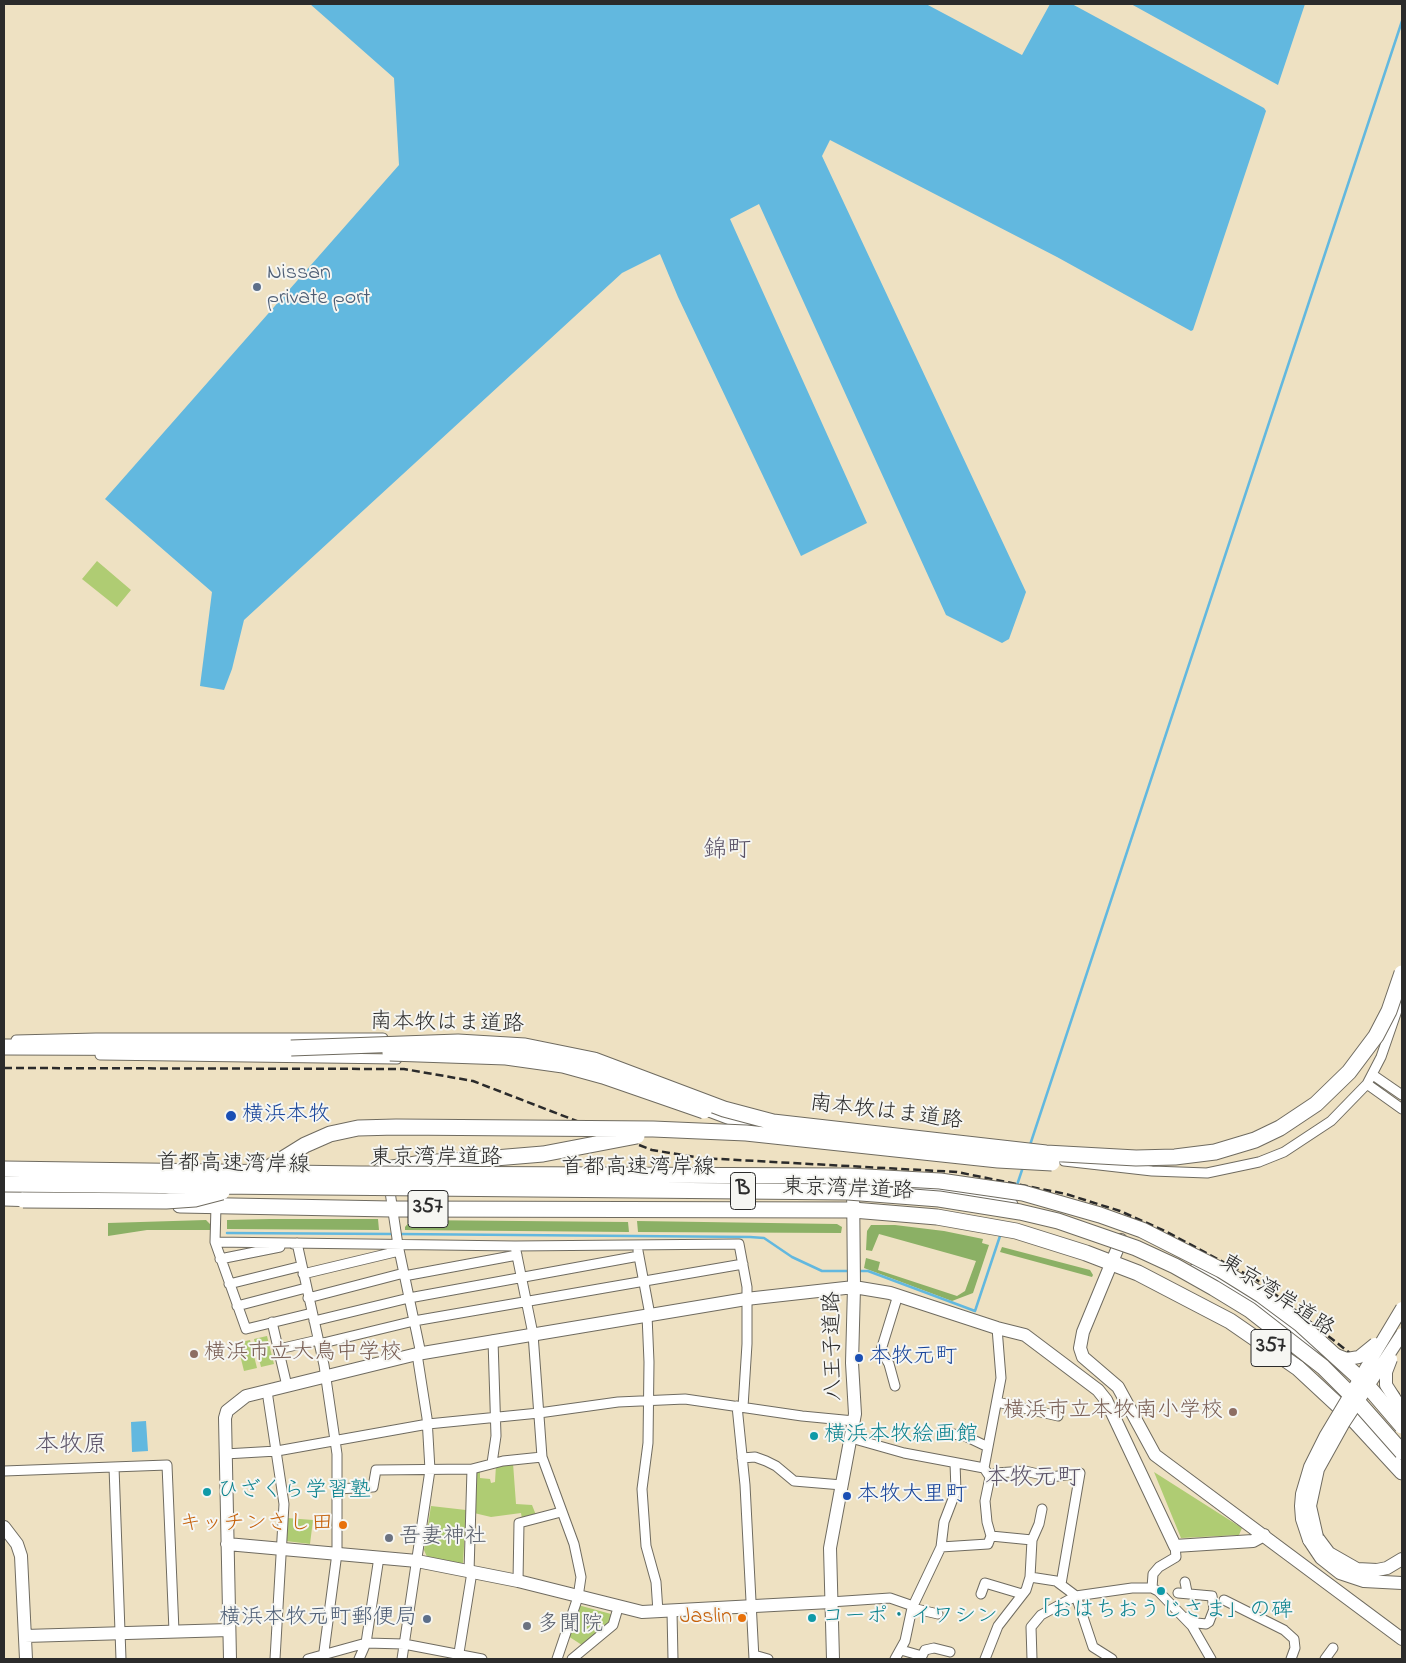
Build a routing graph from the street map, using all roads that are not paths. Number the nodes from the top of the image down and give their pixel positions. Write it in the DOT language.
graph roads {
  1 [pos="1402,973"];
  2 [pos="1402,984"];
  3 [pos="1402,996"];
  4 [pos="4,1041"];
  5 [pos="4,1047"];
  6 [pos="291,1048"];
  7 [pos="4,1052"];
  8 [pos="586,1060"];
  9 [pos="1373,1075"];
  10 [pos="1367,1084"];
  11 [pos="1402,1095"];
  12 [pos="1402,1108"];
  13 [pos="891,1136"];
  14 [pos="1136,1162"];
  15 [pos="4,1169"];
  16 [pos="360,1174"];
  17 [pos="4,1175"];
  18 [pos="389,1180"];
  19 [pos="853,1182"];
  20 [pos="4,1184"];
  21 [pos="4,1198"];
  22 [pos="216,1206"];
  23 [pos="392,1209"];
  24 [pos="853,1210"];
  25 [pos="1121,1240"];
  26 [pos="215,1242"];
  27 [pos="297,1243"];
  28 [pos="637,1246"];
  29 [pos="398,1248"];
  30 [pos="516,1251"];
  31 [pos="639,1256"];
  32 [pos="220,1259"];
  33 [pos="1112,1263"];
  34 [pos="743,1264"];
  35 [pos="303,1270"];
  36 [pos="404,1275"];
  37 [pos="854,1277"];
  38 [pos="522,1278"];
  39 [pos="644,1281"];
  40 [pos="229,1284"];
  41 [pos="1229,1286"];
  42 [pos="307,1293"];
  43 [pos="898,1295"];
  44 [pos="409,1298"];
  45 [pos="746,1299"];
  46 [pos="527,1301"];
  47 [pos="237,1306"];
  48 [pos="1399,1314"];
  49 [pos="649,1315"];
  50 [pos="313,1317"];
  51 [pos="414,1321"];
  52 [pos="272,1322"];
  53 [pos="997,1328"];
  54 [pos="533,1334"];
  55 [pos="1402,1335"];
  56 [pos="493,1340"];
  57 [pos="318,1342"];
  58 [pos="279,1349"];
  59 [pos="419,1354"];
  60 [pos="324,1377"];
  61 [pos="288,1386"];
  62 [pos="895,1386"];
  63 [pos="268,1391"];
  64 [pos="649,1401"];
  65 [pos="996,1402"];
  66 [pos="740,1407"];
  67 [pos="1402,1410"];
  68 [pos="539,1413"];
  69 [pos="1058,1416"];
  70 [pos="496,1418"];
  71 [pos="854,1420"];
  72 [pos="428,1424"];
  73 [pos="1402,1425"];
  74 [pos="953,1434"];
  75 [pos="851,1438"];
  76 [pos="335,1440"];
  77 [pos="1378,1445"];
  78 [pos="988,1447"];
  79 [pos="276,1451"];
  80 [pos="1402,1452"];
  81 [pos="226,1454"];
  82 [pos="542,1457"];
  83 [pos="742,1458"];
  84 [pos="492,1463"];
  85 [pos="955,1463"];
  86 [pos="114,1467"];
  87 [pos="984,1468"];
  88 [pos="472,1469"];
  89 [pos="430,1470"];
  90 [pos="4,1471"];
  91 [pos="1402,1472"];
  92 [pos="990,1477"];
  93 [pos="1402,1478"];
  94 [pos="842,1485"];
  95 [pos="337,1490"];
  96 [pos="1042,1509"];
  97 [pos="561,1512"];
  98 [pos="4,1527"];
  99 [pos="1264,1535"];
  100 [pos="991,1536"];
  101 [pos="1313,1538"];
  102 [pos="1032,1540"];
  103 [pos="227,1544"];
  104 [pos="1176,1546"];
  105 [pos="942,1547"];
  106 [pos="280,1548"];
  107 [pos="337,1553"];
  108 [pos="379,1557"];
  109 [pos="1402,1559"];
  110 [pos="417,1561"];
  111 [pos="470,1572"];
  112 [pos="1030,1577"];
  113 [pos="518,1581"];
  114 [pos="1185,1582"];
  115 [pos="1402,1583"];
  116 [pos="1061,1584"];
  117 [pos="1152,1588"];
  118 [pos="981,1594"];
  119 [pos="1022,1594"];
  120 [pos="1076,1596"];
  121 [pos="578,1597"];
  122 [pos="1224,1600"];
  123 [pos="830,1602"];
  124 [pos="1171,1603"];
  125 [pos="913,1607"];
  126 [pos="618,1608"];
  127 [pos="751,1608"];
  128 [pos="658,1612"];
  129 [pos="672,1612"];
  130 [pos="938,1614"];
  131 [pos="229,1630"];
  132 [pos="174,1631"];
  133 [pos="121,1633"];
  134 [pos="25,1636"];
  135 [pos="1402,1639"];
  136 [pos="366,1643"];
  137 [pos="404,1644"];
  138 [pos="1333,1648"];
  139 [pos="901,1650"];
  140 [pos="950,1652"];
  141 [pos="323,1657"];
  142 [pos="459,1657"];
  143 [pos="754,1657"];
  144 [pos="26,1659"];
  145 [pos="121,1659"];
  146 [pos="230,1659"];
  147 [pos="275,1659"];
  148 [pos="308,1659"];
  149 [pos="359,1659"];
  150 [pos="402,1659"];
  151 [pos="482,1659"];
  152 [pos="557,1659"];
  153 [pos="572,1659"];
  154 [pos="674,1659"];
  155 [pos="768,1659"];
  156 [pos="833,1659"];
  157 [pos="895,1659"];
  158 [pos="985,1659"];
  159 [pos="1032,1659"];
  160 [pos="1112,1659"];
  161 [pos="1211,1659"];
  162 [pos="1291,1659"];
  163 [pos="1325,1659"];
  1 -- 13 [label="highway, 南本牧はま道路, bridge"];
  2 -- 14 [label="highway, 南本牧はま道路, bridge"];
  3 -- 9 [label="street"];
  4 -- 8 [label="street"];
  5 -- 6 [label="highway, 南本牧はま道路"];
  6 -- 13 [label="highway, 南本牧はま道路, bridge"];
  6 -- 14 [label="highway, 南本牧はま道路, bridge"];
  7 -- 8 [label="street"];
  8 -- 10 [label="street"];
  9 -- 10 [label="street"];
  9 -- 11 [label="street"];
  10 -- 12 [label="street"];
  13 -- 16 [label="highway, bridge"];
  14 -- 21 [label="highway, bridge"];
  15 -- 16 [label="highway, 首都高速湾岸線 / B, bridge"];
  16 -- 73 [label="highway, 首都高速湾岸線 / B, bridge"];
  17 -- 18 [label="highway, 東京湾岸道路 / 357"];
  18 -- 19 [label="highway, 東京湾岸道路 / 357"];
  18 -- 23 [label="street"];
  19 -- 24 [label="street, 八王子道路"];
  19 -- 25 [label="highway, 東京湾岸道路 / 357"];
  20 -- 80 [label="highway, 首都高速湾岸線 / B, bridge"];
  21 -- 22 [label="highway, 東京湾岸道路 / 357"];
  22 -- 23 [label="highway, 東京湾岸道路 / 357"];
  22 -- 26 [label="street"];
  23 -- 24 [label="highway, 東京湾岸道路 / 357"];
  23 -- 29 [label="street"];
  24 -- 33 [label="highway, 東京湾岸道路 / 357"];
  24 -- 37 [label="street, 八王子道路"];
  25 -- 33 [label="street"];
  25 -- 41 [label="highway, 東京湾岸道路 / 357"];
  26 -- 27 [label="street"];
  26 -- 32 [label="street"];
  27 -- 29 [label="street"];
  27 -- 32 [label="street"];
  27 -- 35 [label="street"];
  28 -- 30 [label="street"];
  28 -- 31 [label="street"];
  28 -- 34 [label="street"];
  29 -- 30 [label="street"];
  29 -- 35 [label="street"];
  29 -- 36 [label="street"];
  30 -- 36 [label="street"];
  30 -- 38 [label="street"];
  31 -- 38 [label="street"];
  31 -- 39 [label="street"];
  32 -- 40 [label="street"];
  33 -- 77 [label="highway, 東京湾岸道路 / 357"];
  33 -- 99 [label="street"];
  34 -- 39 [label="street"];
  34 -- 45 [label="street"];
  35 -- 40 [label="street"];
  35 -- 42 [label="street"];
  36 -- 42 [label="street"];
  36 -- 44 [label="street"];
  37 -- 43 [label="street"];
  37 -- 45 [label="street"];
  37 -- 71 [label="street, 八王子道路"];
  38 -- 44 [label="street"];
  38 -- 46 [label="street"];
  39 -- 46 [label="street"];
  39 -- 49 [label="street"];
  40 -- 47 [label="street"];
  41 -- 48 [label="street, bridge"];
  41 -- 73 [label="highway, 東京湾岸道路 / 357"];
  42 -- 47 [label="street"];
  42 -- 50 [label="street"];
  43 -- 53 [label="street"];
  43 -- 62 [label="street"];
  44 -- 50 [label="street"];
  44 -- 51 [label="street"];
  45 -- 49 [label="street"];
  45 -- 66 [label="street"];
  46 -- 51 [label="street"];
  46 -- 54 [label="street"];
  47 -- 52 [label="street"];
  48 -- 101 [label="street, bridge"];
  49 -- 54 [label="street"];
  49 -- 64 [label="street"];
  50 -- 52 [label="street"];
  50 -- 57 [label="street"];
  51 -- 57 [label="street"];
  51 -- 59 [label="street"];
  52 -- 58 [label="street"];
  53 -- 65 [label="street"];
  53 -- 104 [label="street"];
  54 -- 56 [label="street"];
  54 -- 68 [label="street"];
  55 -- 67 [label="street, bridge"];
  55 -- 101 [label="street, bridge"];
  56 -- 59 [label="street"];
  56 -- 70 [label="street"];
  57 -- 58 [label="street"];
  57 -- 60 [label="street"];
  58 -- 61 [label="street"];
  59 -- 60 [label="street"];
  59 -- 72 [label="street"];
  60 -- 61 [label="street"];
  60 -- 76 [label="street"];
  61 -- 63 [label="street"];
  63 -- 79 [label="street"];
  63 -- 81 [label="street"];
  64 -- 66 [label="street"];
  64 -- 68 [label="street"];
  64 -- 128 [label="street"];
  65 -- 69 [label="street"];
  65 -- 78 [label="street"];
  66 -- 71 [label="street"];
  66 -- 83 [label="street"];
  68 -- 70 [label="street"];
  68 -- 82 [label="street"];
  70 -- 72 [label="street"];
  70 -- 84 [label="street"];
  71 -- 75 [label="street, 八王子道路"];
  72 -- 76 [label="street"];
  72 -- 89 [label="street"];
  74 -- 78 [label="street"];
  75 -- 85 [label="street"];
  75 -- 94 [label="street, 八王子道路"];
  76 -- 79 [label="street"];
  76 -- 95 [label="street"];
  77 -- 91 [label="highway, 東京湾岸道路 / 357"];
  77 -- 93 [label="street"];
  78 -- 87 [label="street"];
  79 -- 81 [label="street"];
  79 -- 106 [label="street"];
  81 -- 103 [label="street"];
  82 -- 84 [label="street"];
  82 -- 97 [label="street"];
  83 -- 94 [label="street"];
  83 -- 127 [label="street"];
  84 -- 88 [label="street"];
  85 -- 87 [label="street"];
  85 -- 105 [label="street"];
  86 -- 90 [label="street"];
  86 -- 132 [label="street"];
  86 -- 133 [label="street"];
  87 -- 92 [label="street"];
  88 -- 89 [label="street"];
  88 -- 111 [label="street"];
  89 -- 95 [label="street"];
  89 -- 110 [label="street"];
  92 -- 100 [label="street"];
  92 -- 116 [label="street"];
  94 -- 123 [label="street, 八王子道路"];
  95 -- 107 [label="street"];
  96 -- 102 [label="street"];
  97 -- 113 [label="street"];
  97 -- 121 [label="street"];
  98 -- 134 [label="street"];
  99 -- 104 [label="street"];
  99 -- 135 [label="street"];
  100 -- 102 [label="street"];
  100 -- 105 [label="street"];
  101 -- 109 [label="street"];
  101 -- 115 [label="street"];
  102 -- 112 [label="street"];
  103 -- 106 [label="street"];
  103 -- 131 [label="street"];
  104 -- 117 [label="street"];
  105 -- 125 [label="street"];
  106 -- 107 [label="street"];
  106 -- 147 [label="street"];
  107 -- 108 [label="street"];
  107 -- 141 [label="street"];
  108 -- 110 [label="street"];
  108 -- 136 [label="street"];
  110 -- 111 [label="street"];
  110 -- 137 [label="street"];
  111 -- 113 [label="street"];
  111 -- 142 [label="street"];
  112 -- 116 [label="street"];
  112 -- 119 [label="street"];
  113 -- 121 [label="street"];
  114 -- 124 [label="street"];
  116 -- 120 [label="street"];
  117 -- 120 [label="street"];
  117 -- 124 [label="street"];
  118 -- 119 [label="street"];
  119 -- 158 [label="street"];
  120 -- 159 [label="street"];
  120 -- 160 [label="street"];
  121 -- 126 [label="street"];
  121 -- 152 [label="street"];
  122 -- 162 [label="street"];
  123 -- 125 [label="street"];
  123 -- 127 [label="street"];
  123 -- 156 [label="street, 八王子道路"];
  124 -- 161 [label="street"];
  125 -- 130 [label="street"];
  125 -- 139 [label="street"];
  126 -- 128 [label="street"];
  126 -- 153 [label="street"];
  127 -- 129 [label="street"];
  127 -- 143 [label="street"];
  128 -- 129 [label="street"];
  129 -- 154 [label="street"];
  131 -- 132 [label="street"];
  131 -- 146 [label="street"];
  132 -- 133 [label="street"];
  133 -- 134 [label="street"];
  133 -- 145 [label="street"];
  134 -- 144 [label="street"];
  136 -- 137 [label="street"];
  136 -- 141 [label="street"];
  136 -- 149 [label="street"];
  137 -- 142 [label="street"];
  137 -- 150 [label="street"];
  138 -- 163 [label="street"];
  139 -- 140 [label="street"];
  139 -- 157 [label="street"];
  141 -- 148 [label="street"];
  142 -- 151 [label="street"];
  143 -- 155 [label="street"];
}
